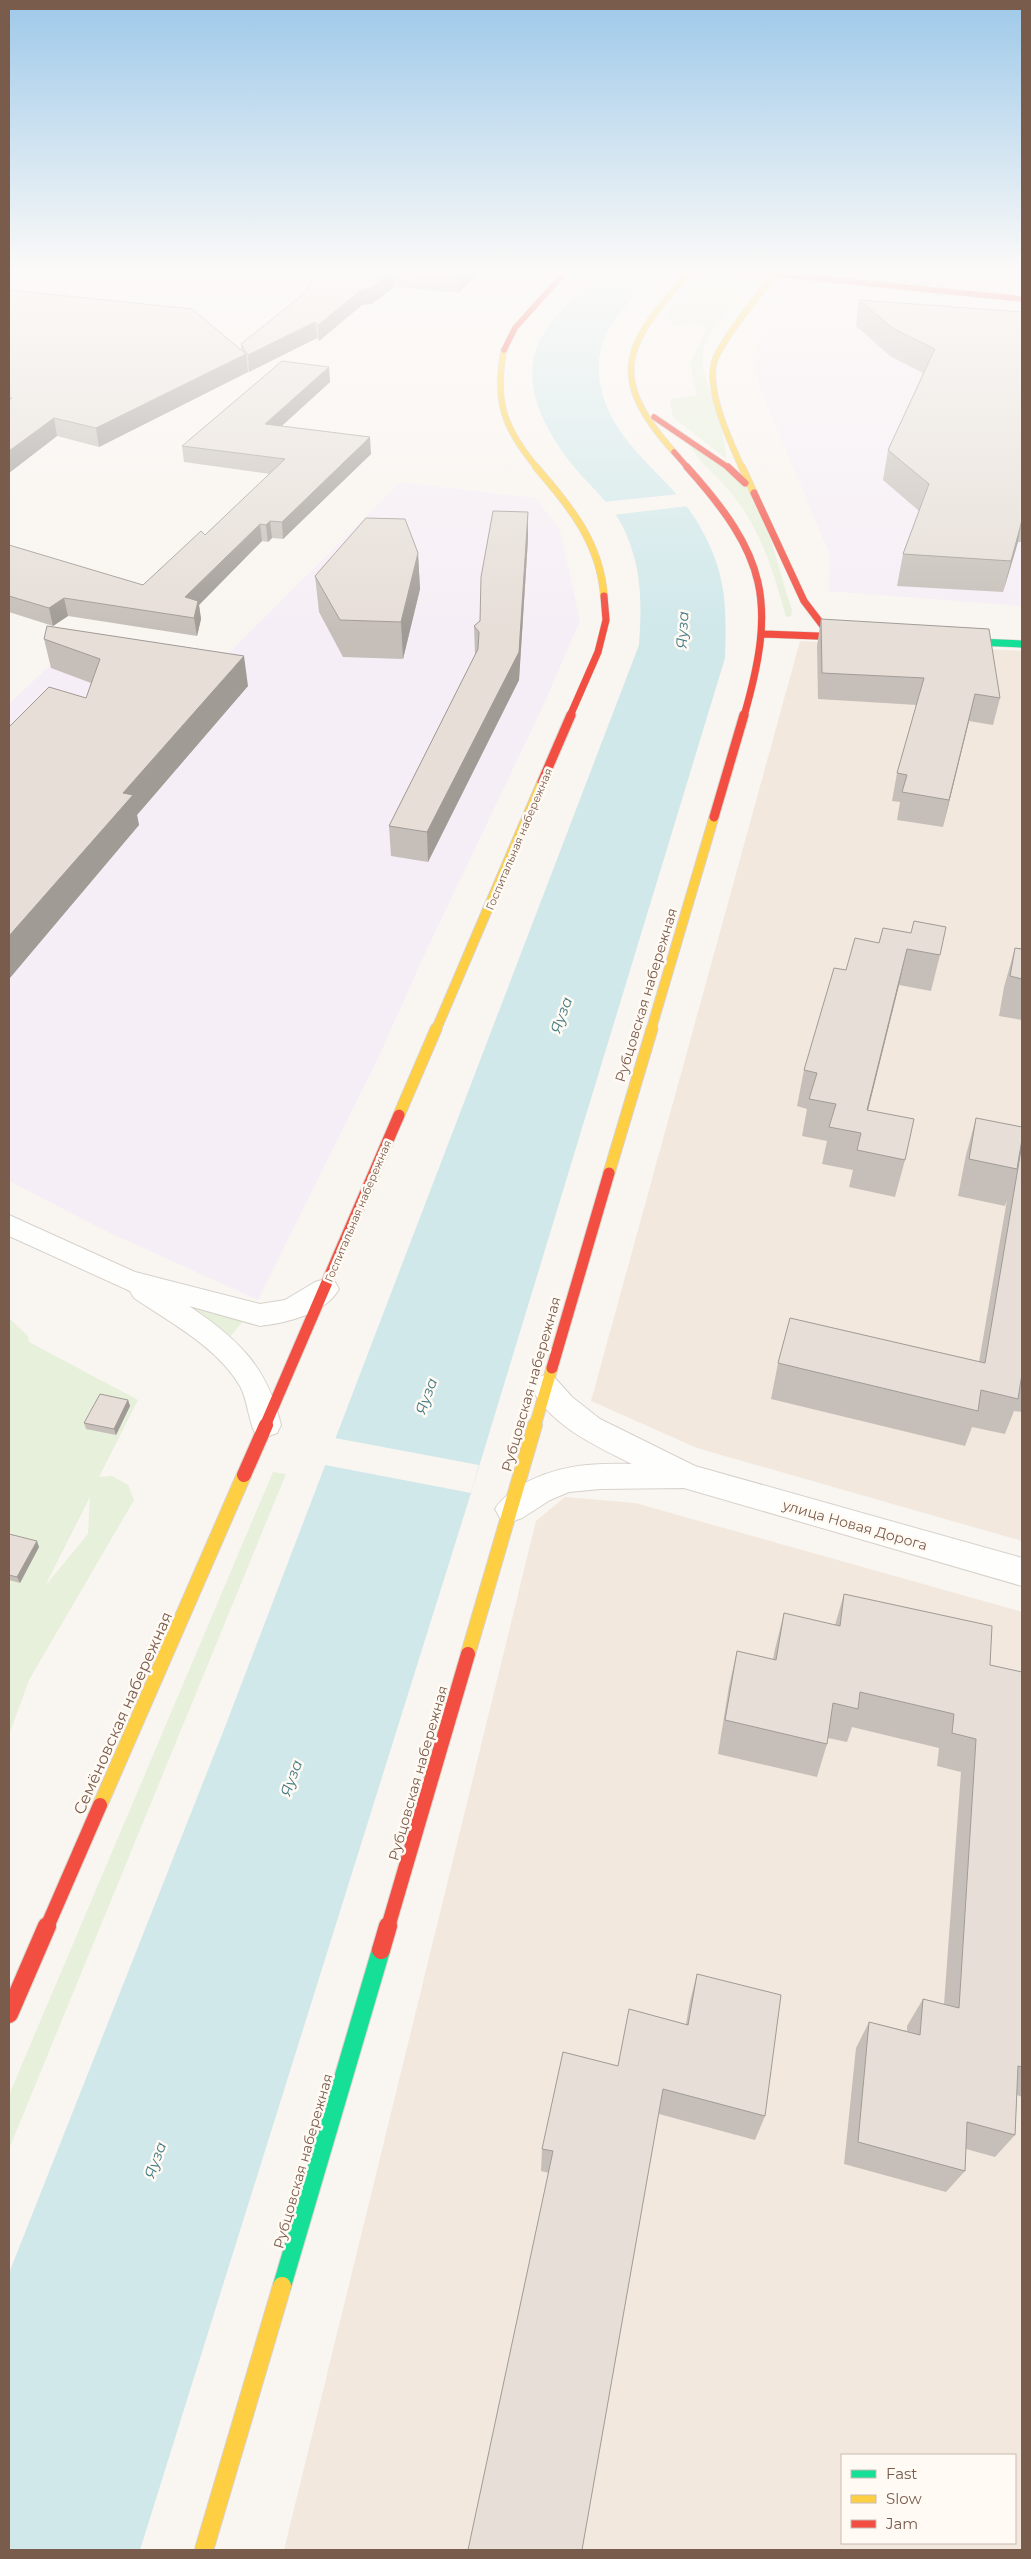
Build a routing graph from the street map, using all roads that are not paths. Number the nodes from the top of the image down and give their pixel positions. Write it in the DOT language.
graph roads {
  1 [pos="500,390"];
  2 [pos="633,390"];
  3 [pos="716,390"];
  4 [pos="639,407"];
  5 [pos="754,493"];
  6 [pos="792,575"];
  7 [pos="782,588"];
  8 [pos="772,600"];
  9 [pos="764,614"];
  10 [pos="764,634"];
  11 [pos="841,637"];
  12 [pos="856,637"];
  13 [pos="942,641"];
  14 [pos="1022,644"];
  15 [pos="9,1225"];
  16 [pos="128,1280"];
  17 [pos="325,1289"];
  18 [pos="545,1386"];
  19 [pos="266,1425"];
  20 [pos="687,1477"];
  21 [pos="511,1510"];
  22 [pos="1022,1572"];
  23 [pos="9,2014"];
  24 [pos="204,2550"];
  1 -- 17 [label="main road, Госпитальная набережная"];
  2 -- 4 [label="main road, Рубцовская набережная"];
  3 -- 5 [label="main road"];
  4 -- 5 [label="main road"];
  4 -- 9 [label="main road, Рубцовская набережная"];
  5 -- 6 [label="main road"];
  6 -- 7 [label="main road"];
  6 -- 11 [label="main road"];
  8 -- 9 [label="main road"];
  9 -- 10 [label="main road, Рубцовская набережная"];
  10 -- 11 [label="main road"];
  10 -- 18 [label="main road, Рубцовская набережная"];
  11 -- 12 [label="main road"];
  13 -- 14 [label="main road"];
  15 -- 16 [label="street"];
  16 -- 17 [label="street"];
  16 -- 19 [label="street"];
  17 -- 19 [label="main road, Госпитальная набережная"];
  18 -- 20 [label="street, улица Новая Дорога"];
  18 -- 21 [label="main road, Рубцовская набережная"];
  19 -- 23 [label="main road, Семёновская набережная"];
  20 -- 21 [label="street, улица Новая Дорога"];
  20 -- 22 [label="street, улица Новая Дорога"];
  21 -- 24 [label="main road, Рубцовская набережная"];
}
